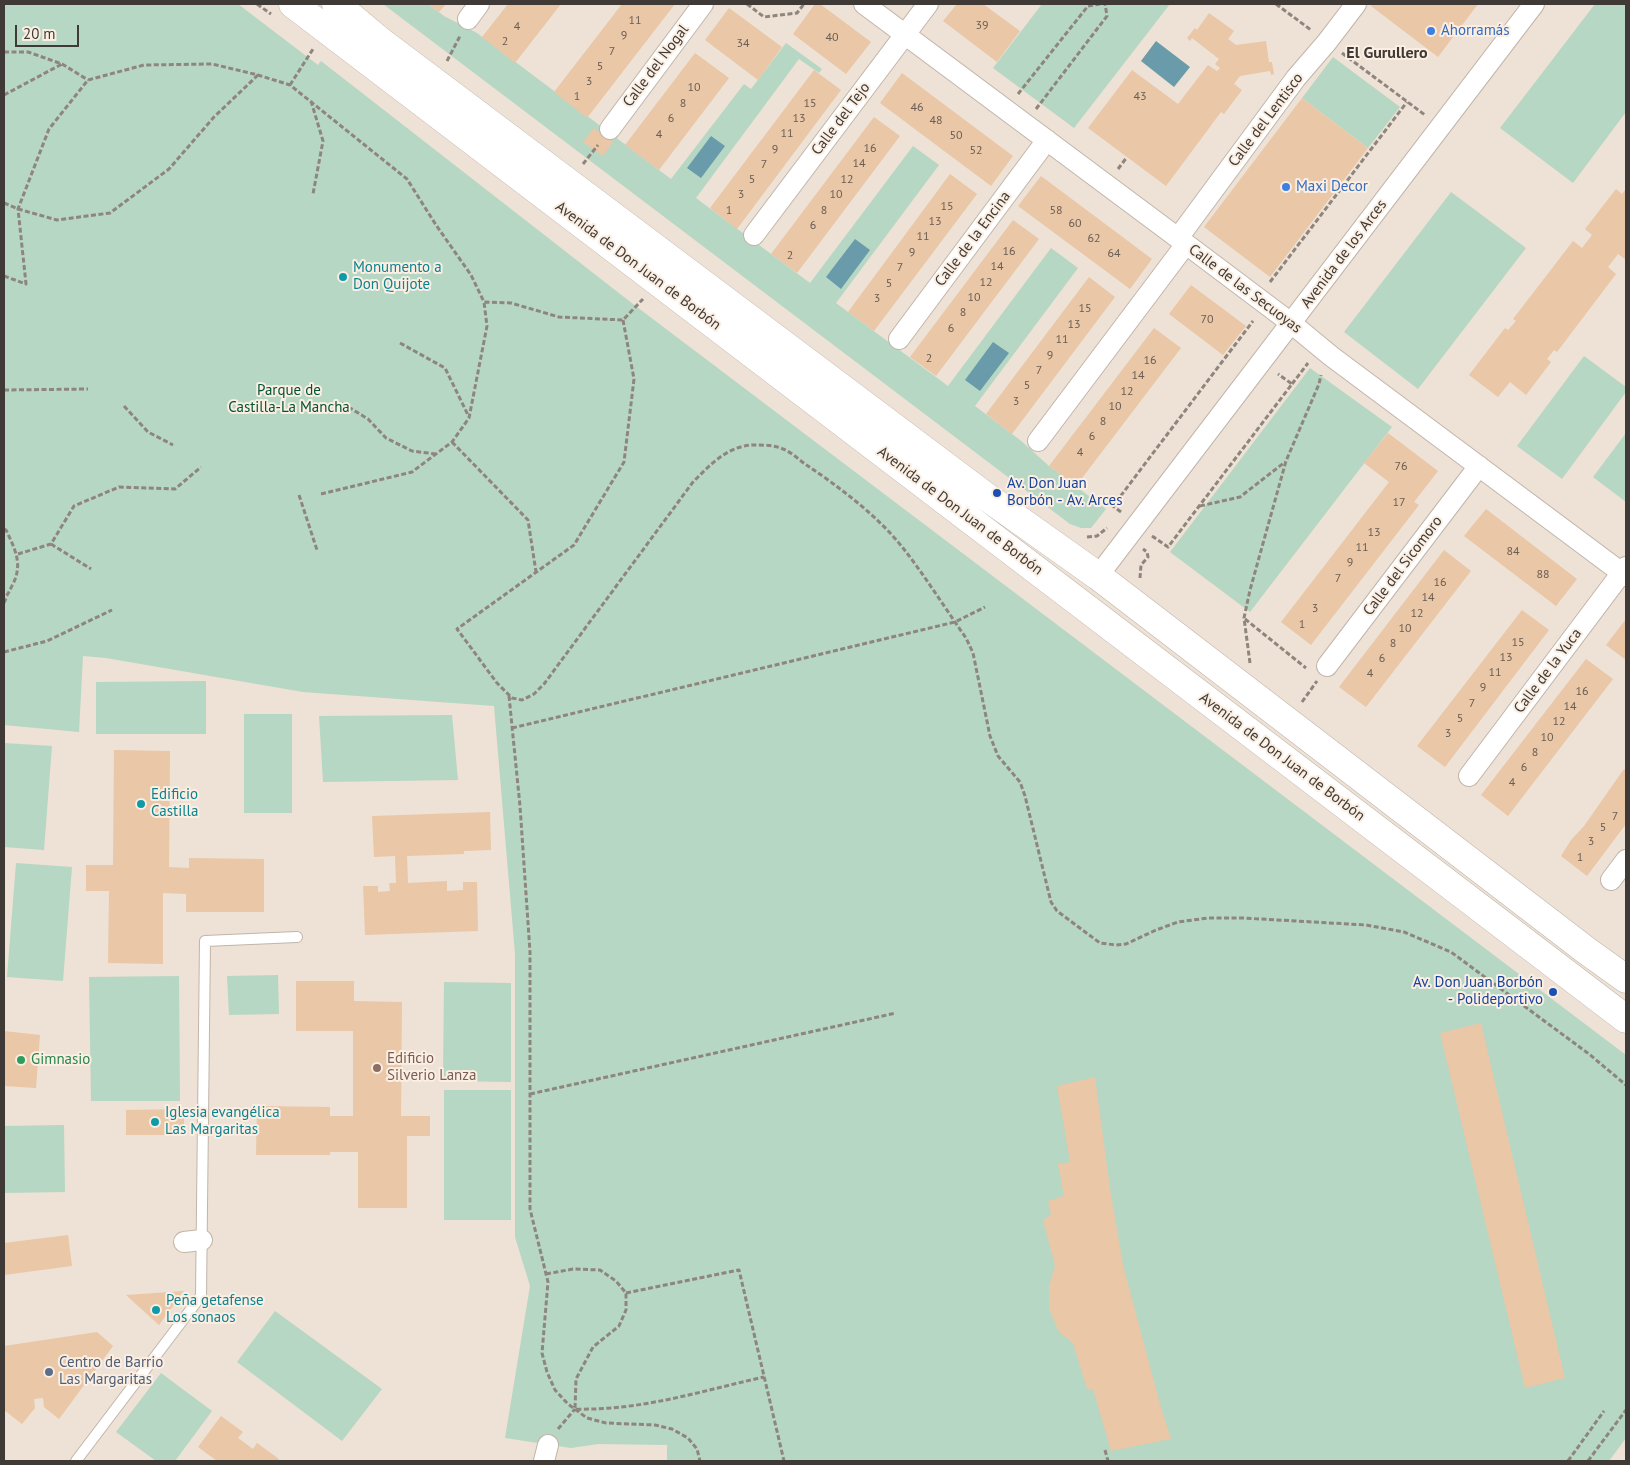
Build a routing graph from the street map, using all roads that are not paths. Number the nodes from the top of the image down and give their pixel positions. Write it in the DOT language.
graph roads {
  1 [pos="293,4"];
  2 [pos="703,4"];
  3 [pos="864,4"];
  4 [pos="928,4"];
  5 [pos="1356,4"];
  6 [pos="1534,4"];
  7 [pos="331,16"];
  8 [pos="905,34"];
  9 [pos="610,129"];
  10 [pos="1047,140"];
  11 [pos="754,235"];
  12 [pos="1182,241"];
  13 [pos="1291,323"];
  14 [pos="899,339"];
  15 [pos="1038,441"];
  16 [pos="1479,466"];
  17 [pos="1625,572"];
  18 [pos="1098,576"];
  19 [pos="1322,671"];
  20 [pos="1468,776"];
  21 [pos="1626,860"];
  22 [pos="1611,880"];
  23 [pos="297,937"];
  24 [pos="1626,979"];
  25 [pos="1626,1019"];
  26 [pos="76,1461"];
  1 -- 7 [label="street, Avenida de Don Juan de Borbón"];
  2 -- 9 [label="street, Calle del Nogal"];
  3 -- 8 [label="street, Calle de las Secuoyas"];
  4 -- 8 [label="street, Calle del Tejo"];
  5 -- 12 [label="street, Calle del Lentisco"];
  6 -- 13 [label="street, Avenida de los Arces"];
  7 -- 18 [label="street, Avenida de Don Juan de Borbón"];
  7 -- 25 [label="street, Avenida de Don Juan de Borbón"];
  8 -- 10 [label="street, Calle de las Secuoyas"];
  8 -- 11 [label="street, Calle del Tejo"];
  10 -- 12 [label="street, Calle de las Secuoyas"];
  10 -- 14 [label="street, Calle de la Encina"];
  12 -- 13 [label="street, Calle de las Secuoyas"];
  12 -- 15 [label="street, Calle del Lentisco"];
  13 -- 16 [label="street, Calle de las Secuoyas"];
  13 -- 18 [label="street, Avenida de los Arces"];
  16 -- 17 [label="street, Calle de las Secuoyas"];
  16 -- 19 [label="street, Calle del Sicomoro"];
  17 -- 20 [label="street, Calle de la Yuca"];
  18 -- 24 [label="street, Avenida de Don Juan de Borbón"];
  21 -- 22 [label="street"];
  23 -- 26 [label="lane"];
}
